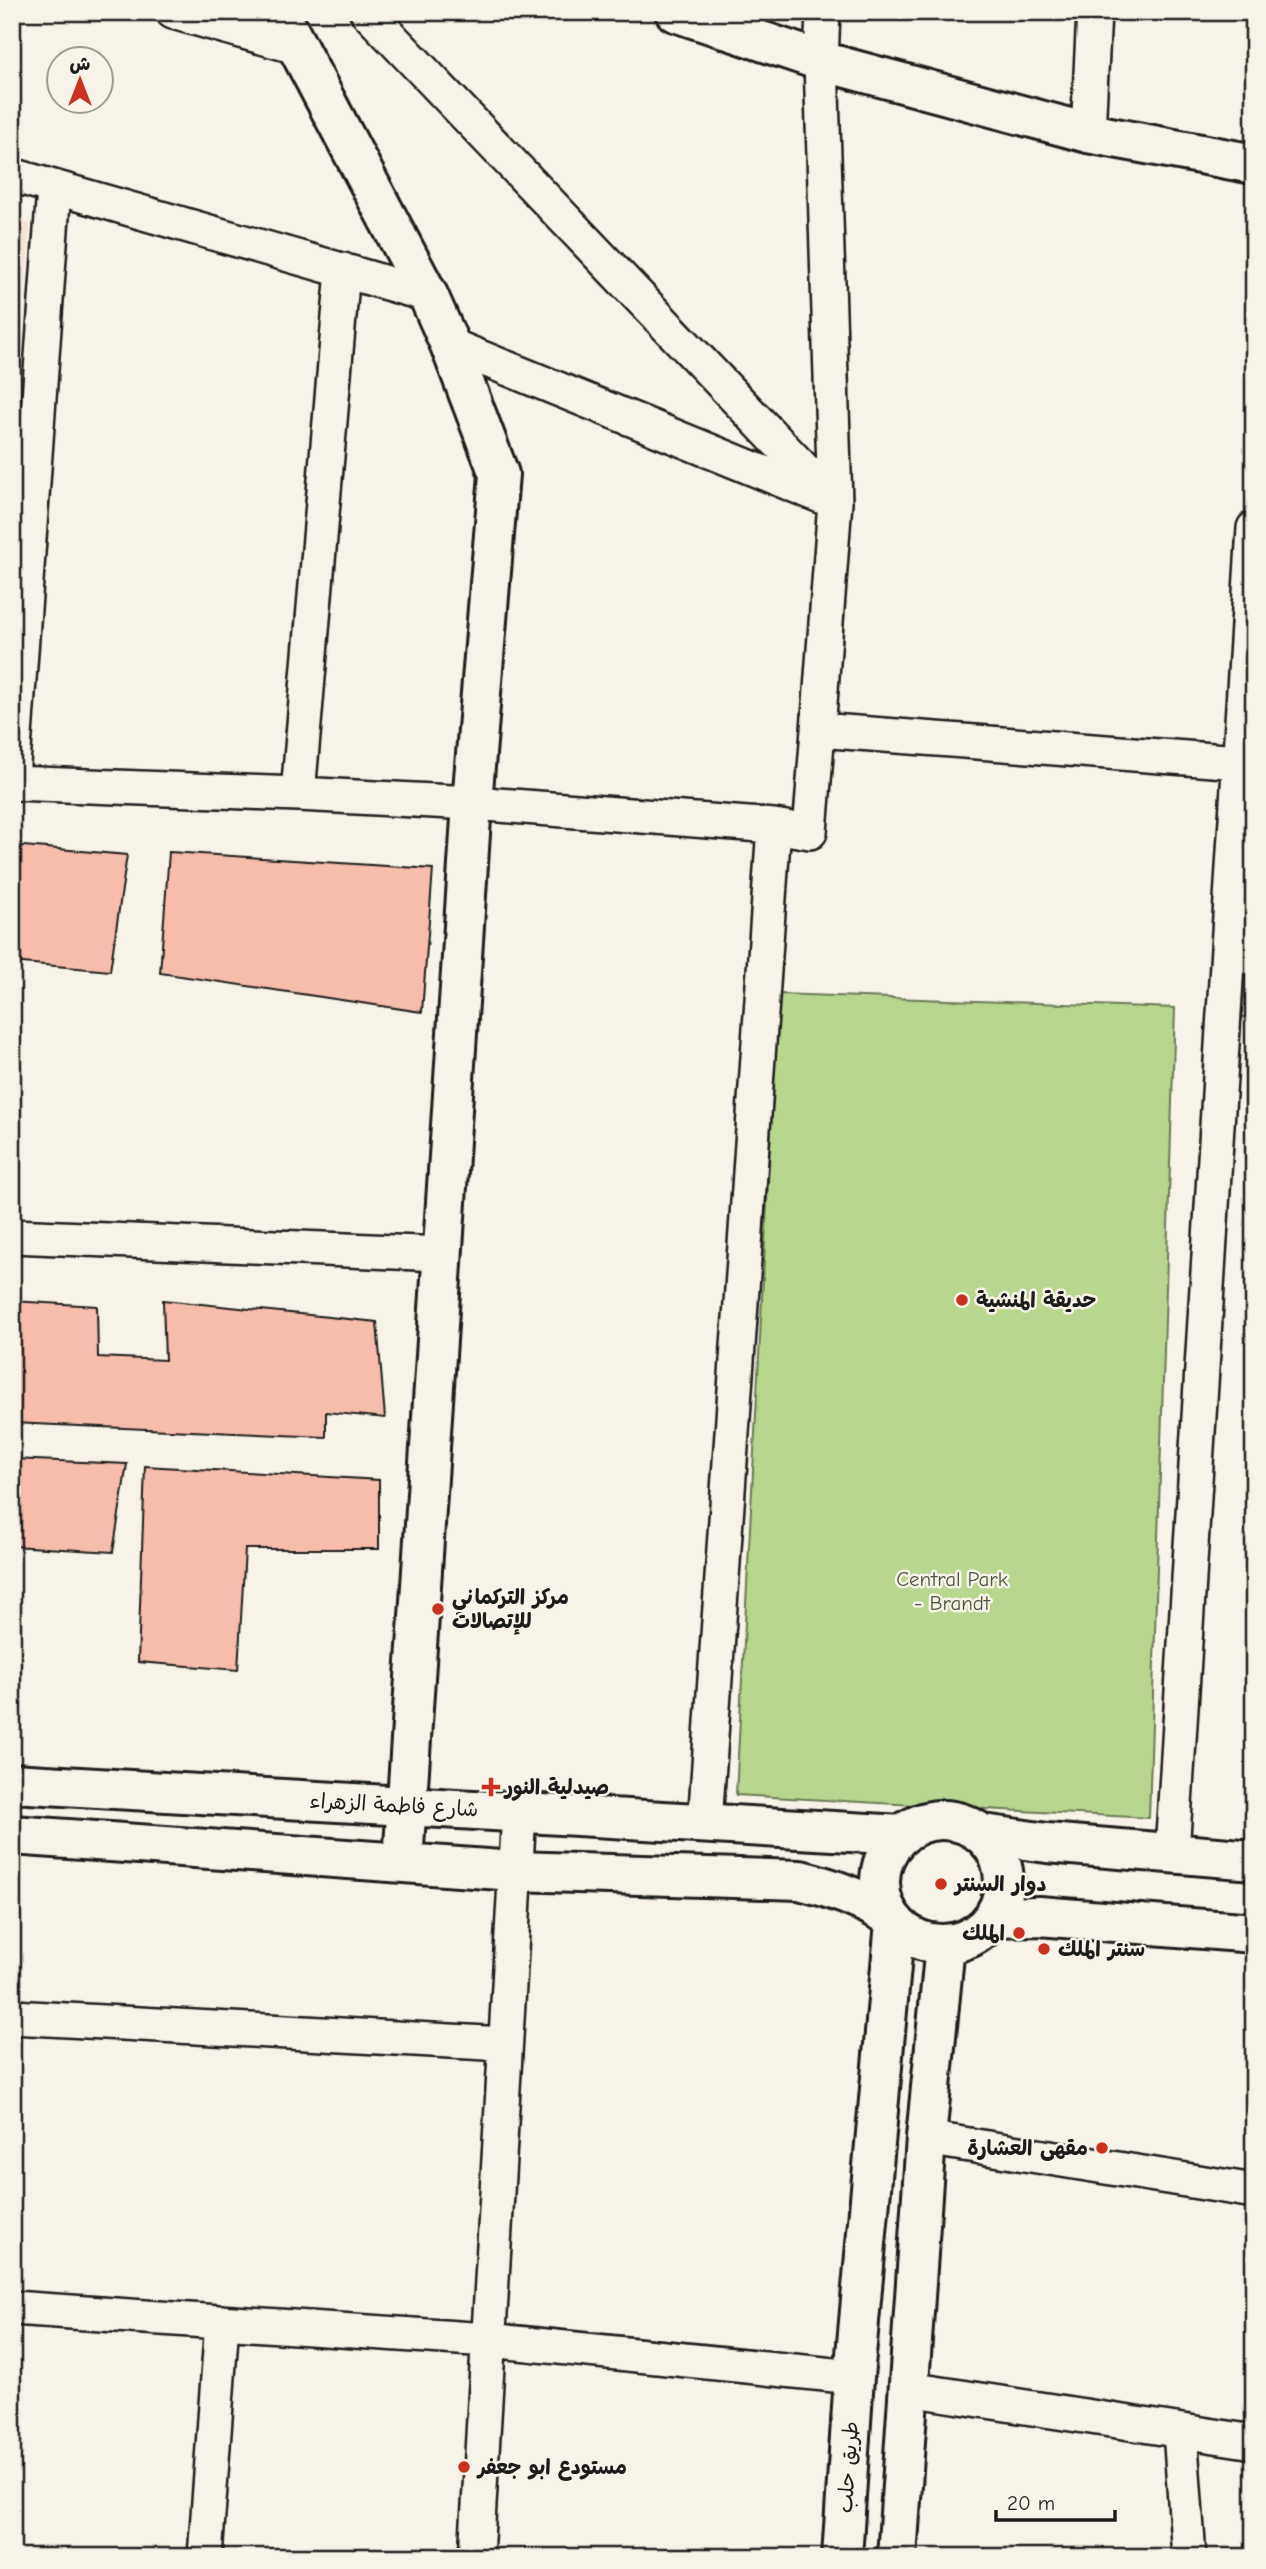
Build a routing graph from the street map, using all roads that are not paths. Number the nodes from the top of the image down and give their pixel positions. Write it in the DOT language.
graph roads {
  1 [pos="173,12"];
  2 [pos="279,12"];
  3 [pos="367,12"];
  4 [pos="675,12"];
  5 [pos="824,12"];
  6 [pos="1094,12"];
  7 [pos="297,47"];
  8 [pos="821,61"];
  9 [pos="1088,134"];
  10 [pos="1254,164"];
  11 [pos="12,176"];
  12 [pos="54,188"];
  13 [pos="343,270"];
  14 [pos="428,295"];
  15 [pos="450,345"];
  16 [pos="835,502"];
  17 [pos="1254,528"];
  18 [pos="1253,536"];
  19 [pos="818,730"];
  20 [pos="1239,762"];
  21 [pos="12,781"];
  22 [pos="298,794"];
  23 [pos="472,803"];
  24 [pos="774,826"];
  25 [pos="1244,845"];
  26 [pos="1230,921"];
  27 [pos="1254,960"];
  28 [pos="12,1236"];
  29 [pos="442,1254"];
  30 [pos="12,1783"];
  31 [pos="406,1805"];
  32 [pos="519,1812"];
  33 [pos="705,1823"];
  34 [pos="983,1834"];
  35 [pos="12,1835"];
  36 [pos="902,1835"];
  37 [pos="1172,1853"];
  38 [pos="1254,1860"];
  39 [pos="402,1863"];
  40 [pos="515,1871"];
  41 [pos="994,1917"];
  42 [pos="892,1919"];
  43 [pos="1254,1933"];
  44 [pos="945,1945"];
  45 [pos="12,2017"];
  46 [pos="505,2044"];
  47 [pos="926,2138"];
  48 [pos="1254,2191"];
  49 [pos="12,2308"];
  50 [pos="222,2322"];
  51 [pos="488,2340"];
  52 [pos="855,2377"];
  53 [pos="909,2389"];
  54 [pos="1180,2431"];
  55 [pos="1254,2442"];
  56 [pos="205,2557"];
  57 [pos="476,2557"];
  58 [pos="842,2557"];
  59 [pos="897,2557"];
  60 [pos="1189,2557"];
  1 -- 7 [label="street"];
  2 -- 7 [label="main road"];
  3 -- 16 [label="street"];
  4 -- 8 [label="main road"];
  5 -- 8 [label="street"];
  6 -- 9 [label="street"];
  7 -- 14 [label="main road"];
  8 -- 9 [label="main road"];
  8 -- 16 [label="street"];
  9 -- 10 [label="main road"];
  11 -- 12 [label="street"];
  12 -- 13 [label="street"];
  12 -- 21 [label="street"];
  13 -- 14 [label="street"];
  13 -- 22 [label="street"];
  14 -- 15 [label="main road"];
  15 -- 16 [label="street"];
  15 -- 23 [label="main road"];
  16 -- 19 [label="street"];
  17 -- 18 [label="street"];
  18 -- 20 [label="street"];
  19 -- 20 [label="street"];
  19 -- 24 [label="street"];
  20 -- 25 [label="street"];
  21 -- 22 [label="street"];
  22 -- 23 [label="street"];
  23 -- 24 [label="street"];
  23 -- 29 [label="main road"];
  24 -- 33 [label="street"];
  25 -- 26 [label="street"];
  26 -- 27 [label="street"];
  26 -- 37 [label="street"];
  28 -- 29 [label="street"];
  29 -- 31 [label="main road"];
  30 -- 31 [label="main road, شارع فاطمة الزهراء"];
  31 -- 32 [label="main road, شارع فاطمة الزهراء"];
  31 -- 39 [label="main road"];
  32 -- 33 [label="main road, شارع فاطمة الزهراء"];
  32 -- 40 [label="street"];
  33 -- 36 [label="main road, شارع فاطمة الزهراء"];
  34 -- 36 [label="main road"];
  34 -- 37 [label="main road"];
  34 -- 41 [label="main road"];
  35 -- 39 [label="main road"];
  36 -- 42 [label="main road"];
  37 -- 38 [label="main road"];
  39 -- 40 [label="main road"];
  40 -- 42 [label="main road"];
  40 -- 46 [label="street"];
  41 -- 43 [label="main road"];
  41 -- 44 [label="main road"];
  42 -- 44 [label="main road"];
  42 -- 52 [label="main road, طريق حلب"];
  44 -- 47 [label="main road"];
  45 -- 46 [label="street"];
  46 -- 51 [label="street"];
  47 -- 48 [label="street"];
  47 -- 53 [label="main road"];
  49 -- 50 [label="street"];
  50 -- 51 [label="street"];
  50 -- 56 [label="street"];
  51 -- 52 [label="street"];
  51 -- 57 [label="street"];
  52 -- 58 [label="main road, طريق حلب"];
  53 -- 54 [label="street"];
  53 -- 59 [label="main road"];
  54 -- 55 [label="street"];
  54 -- 60 [label="street"];
}
